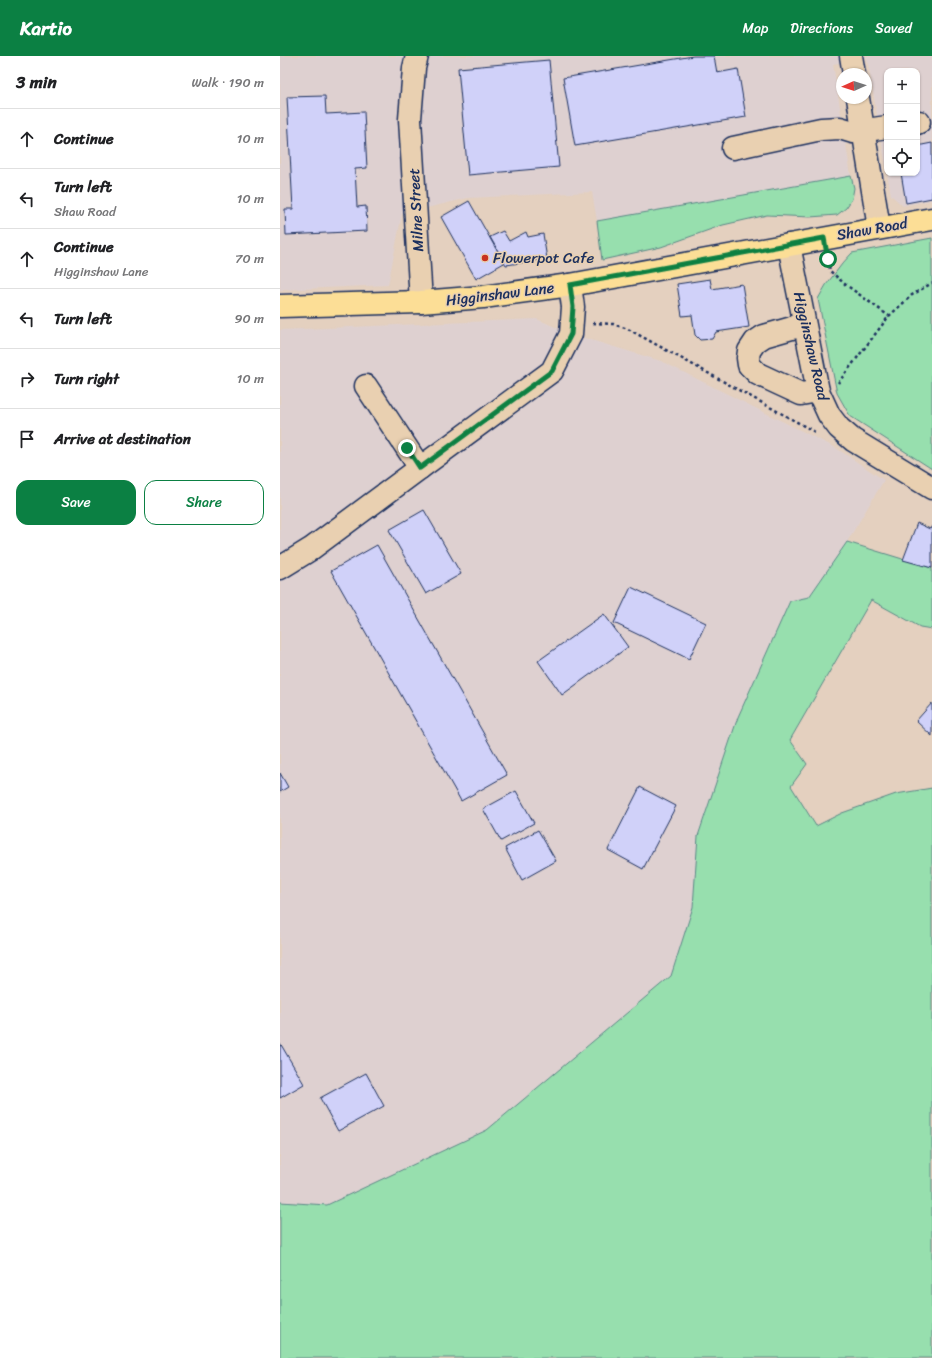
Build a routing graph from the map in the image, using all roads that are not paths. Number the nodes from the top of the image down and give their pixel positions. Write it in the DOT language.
graph roads {
  1 [pos="417,56"];
  2 [pos="851,56"];
  3 [pos="853,68"];
  4 [pos="859,104"];
  5 [pos="884,128"];
  6 [pos="863,131"];
  7 [pos="733,148"];
  8 [pos="932,219"];
  9 [pos="879,228"];
  10 [pos="789,245"];
  11 [pos="570,285"];
  12 [pos="421,302"];
  13 [pos="280,306"];
  14 [pos="804,322"];
  15 [pos="366,386"];
  16 [pos="821,397"];
  17 [pos="420,468"];
  18 [pos="932,488"];
  19 [pos="280,568"];
  1 -- 12 [label="street, Milne Street"];
  2 -- 3 [label="street"];
  4 -- 6 [label="street"];
  5 -- 6 [label="street"];
  6 -- 7 [label="street"];
  6 -- 9 [label="street"];
  8 -- 9 [label="main road, Shaw Road"];
  9 -- 10 [label="main road, Shaw Road"];
  10 -- 11 [label="main road, Higginshaw Lane"];
  10 -- 14 [label="street, Higginshaw Road"];
  11 -- 12 [label="main road, Higginshaw Lane"];
  11 -- 17 [label="street"];
  12 -- 13 [label="main road, Higginshaw Lane"];
  14 -- 16 [label="street, Higginshaw Road"];
  14 -- 16 [label="street"];
  15 -- 17 [label="street"];
  16 -- 18 [label="street, Higginshaw Road"];
  17 -- 19 [label="street"];
}
